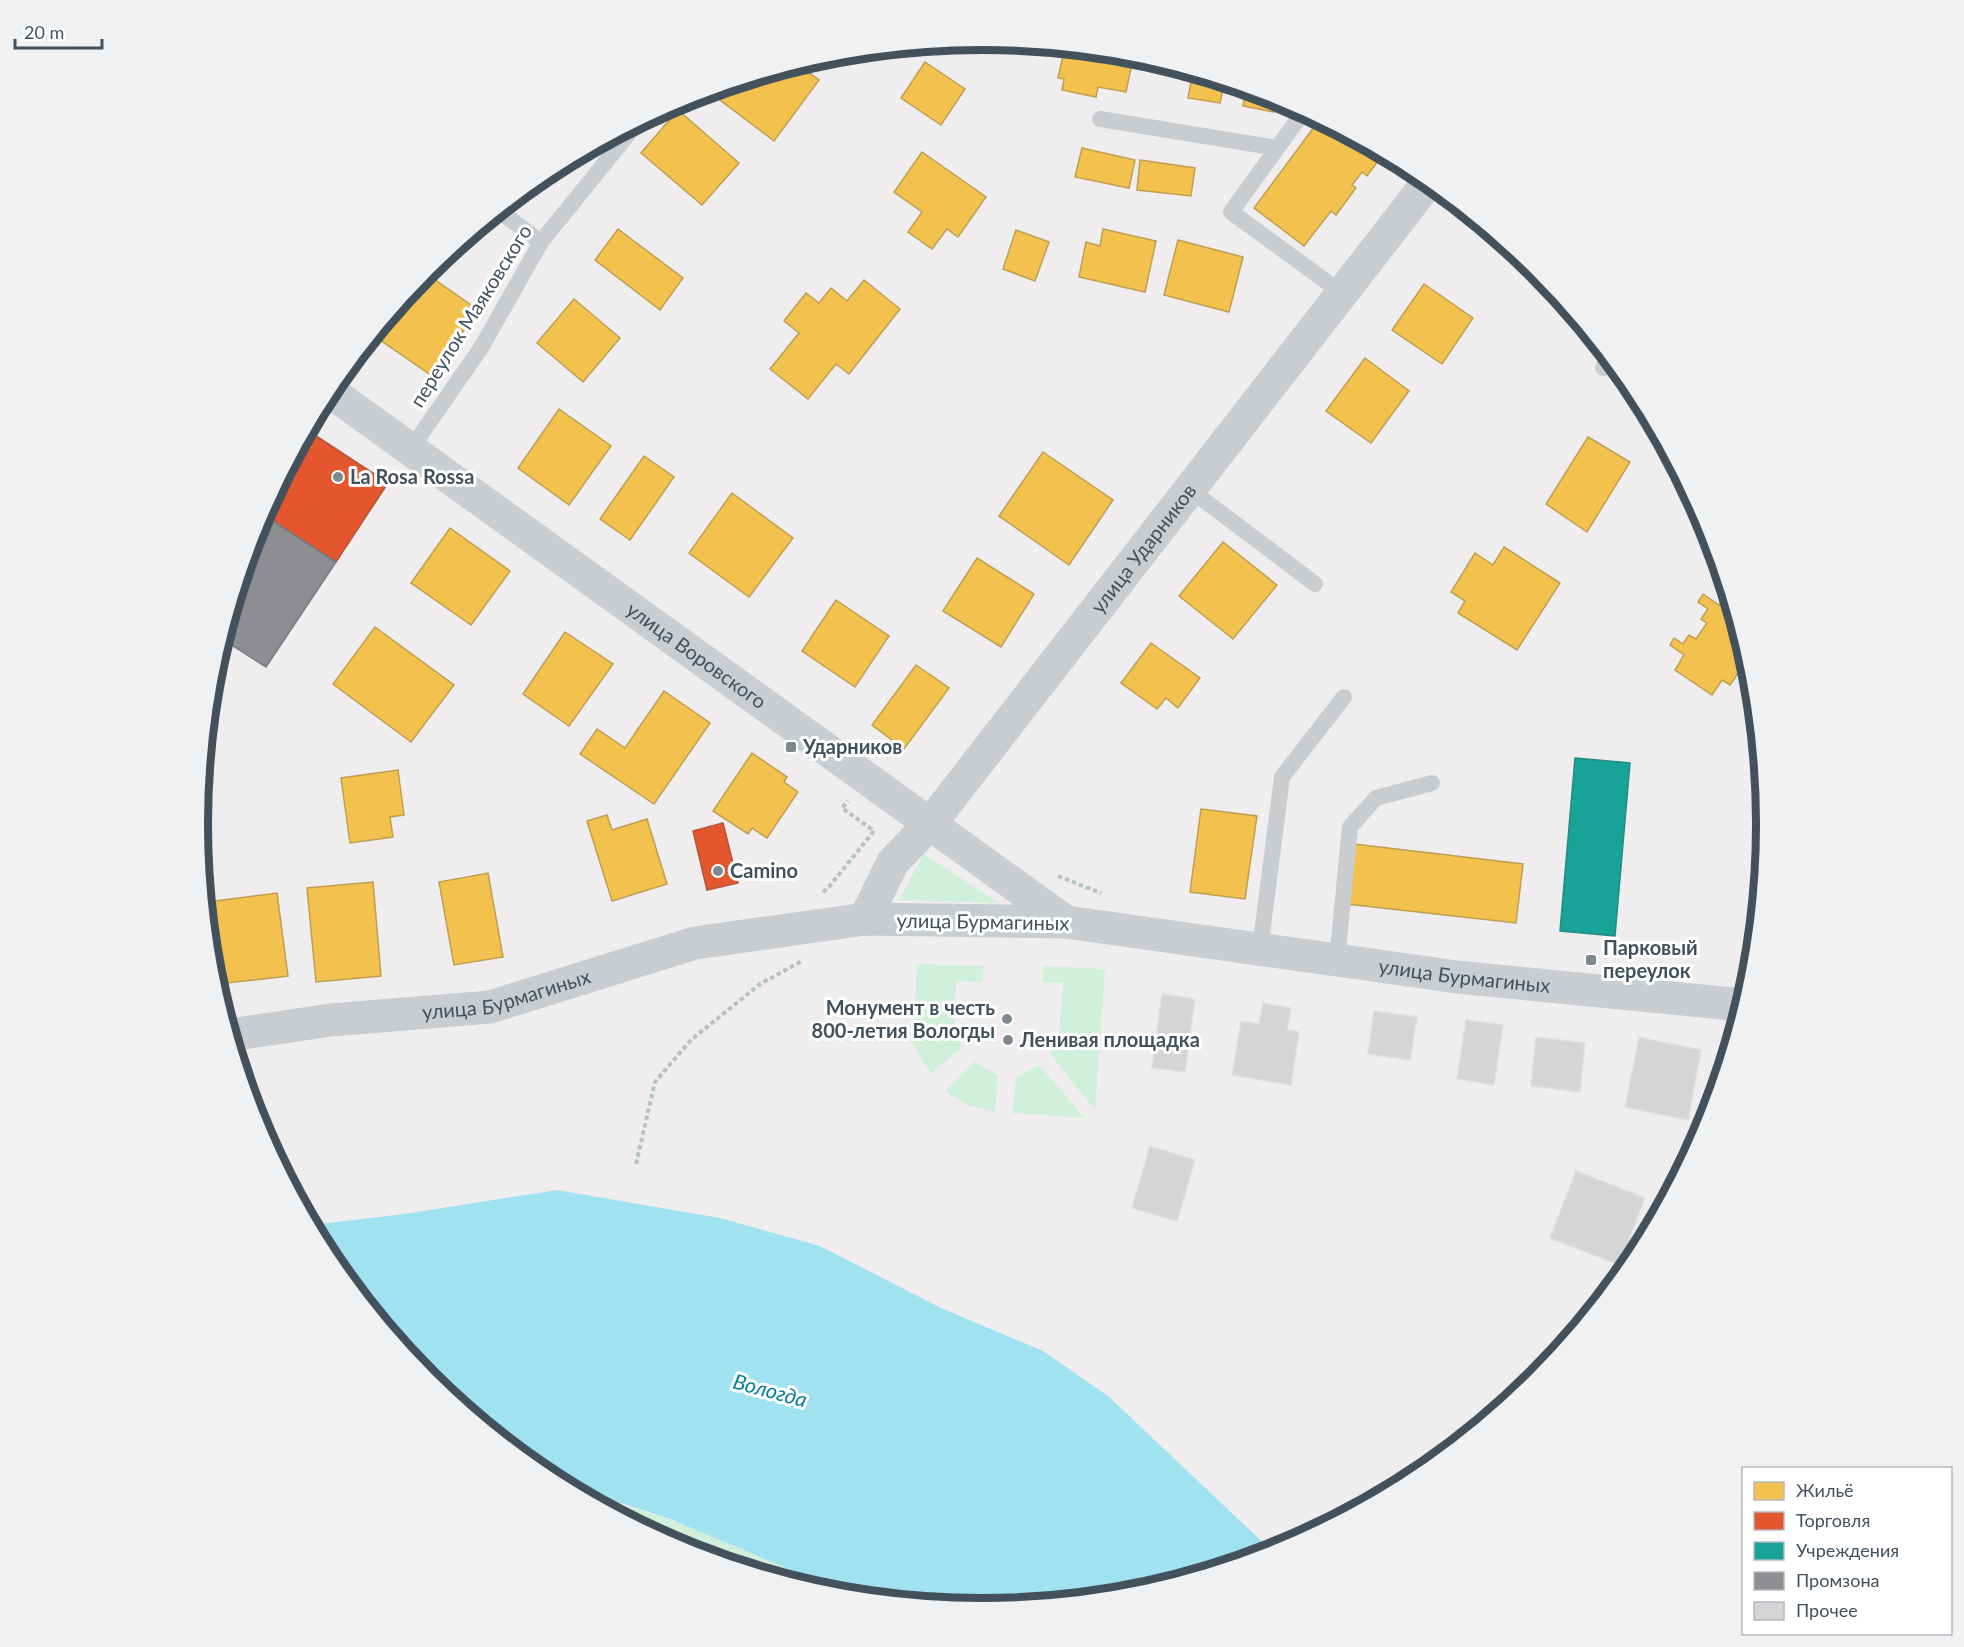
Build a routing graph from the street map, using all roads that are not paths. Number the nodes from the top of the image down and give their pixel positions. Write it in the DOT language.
graph roads {
  1 [pos="1299,118"];
  2 [pos="1101,119"];
  3 [pos="627,136"];
  4 [pos="1277,148"];
  5 [pos="1423,188"];
  6 [pos="504,215"];
  7 [pos="541,242"];
  8 [pos="1342,293"];
  9 [pos="336,396"];
  10 [pos="410,450"];
  11 [pos="1189,489"];
  12 [pos="1315,584"];
  13 [pos="1344,697"];
  14 [pos="1432,783"];
  15 [pos="930,824"];
  16 [pos="865,919"];
  17 [pos="1066,922"];
  18 [pos="1260,950"];
  19 [pos="1337,960"];
  20 [pos="1734,1004"];
  21 [pos="237,1034"];
  1 -- 4 [label="lane"];
  2 -- 4 [label="lane"];
  3 -- 7 [label="lane, переулок Маяковского"];
  4 -- 8 [label="lane"];
  5 -- 8 [label="street, улица Ударников"];
  6 -- 7 [label="lane"];
  7 -- 10 [label="lane, переулок Маяковского"];
  8 -- 11 [label="street, улица Ударников"];
  9 -- 10 [label="street, улица Воровского"];
  10 -- 15 [label="street, улица Воровского"];
  11 -- 12 [label="lane"];
  11 -- 15 [label="street, улица Ударников"];
  13 -- 18 [label="lane"];
  14 -- 19 [label="lane"];
  15 -- 16 [label="street, улица Ударников"];
  15 -- 17 [label="street, улица Воровского"];
  16 -- 17 [label="street, улица Бурмагиных"];
  16 -- 21 [label="street, улица Бурмагиных"];
  17 -- 18 [label="street, улица Бурмагиных"];
  18 -- 19 [label="street, улица Бурмагиных"];
  19 -- 20 [label="street, улица Бурмагиных"];
}
